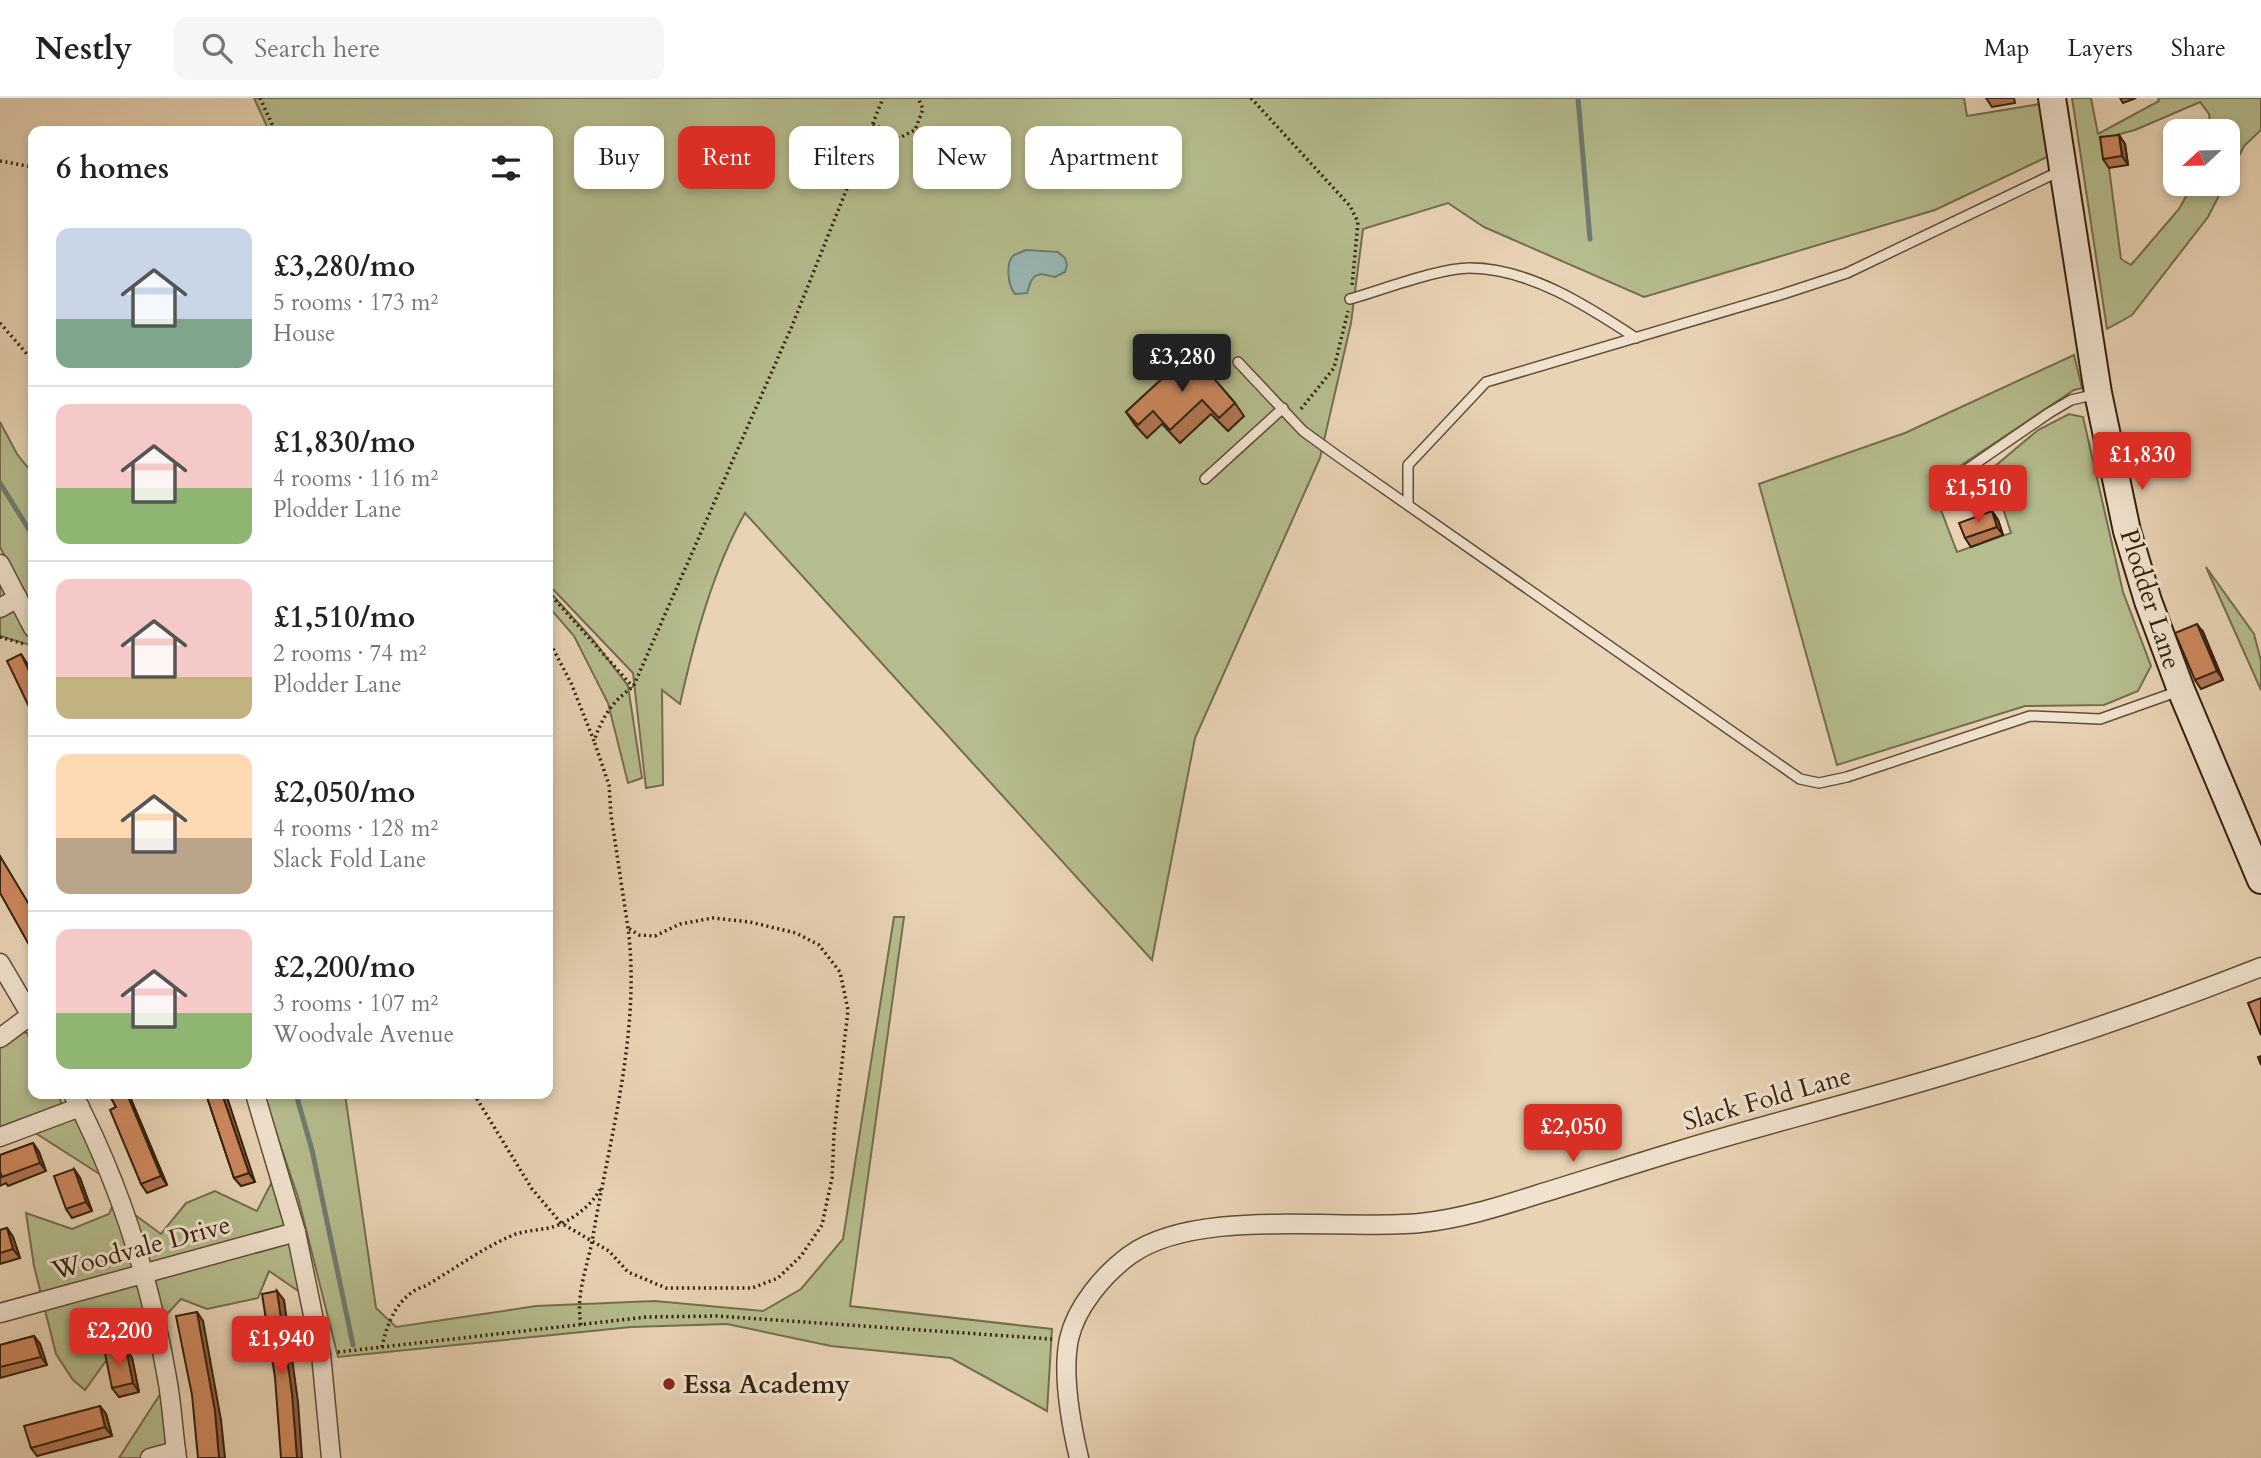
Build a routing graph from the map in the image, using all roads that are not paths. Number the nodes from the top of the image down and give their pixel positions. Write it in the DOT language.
graph roads {
  1 [pos="2052,98"];
  2 [pos="2065,169"];
  3 [pos="1350,299"];
  4 [pos="1636,338"];
  5 [pos="1238,362"];
  6 [pos="2098,393"];
  7 [pos="1283,408"];
  8 [pos="1966,470"];
  9 [pos="1205,479"];
  10 [pos="1408,504"];
  11 [pos="0,564"];
  12 [pos="18,598"];
  13 [pos="0,608"];
  14 [pos="28,618"];
  15 [pos="2181,690"];
  16 [pos="2261,880"];
  17 [pos="0,963"];
  18 [pos="2261,967"];
  19 [pos="28,1010"];
  20 [pos="28,1020"];
  21 [pos="0,1038"];
  22 [pos="256,1099"];
  23 [pos="76,1100"];
  24 [pos="0,1137"];
  25 [pos="296,1232"];
  26 [pos="144,1273"];
  27 [pos="0,1312"];
  28 [pos="176,1455"];
  29 [pos="150,1458"];
  30 [pos="331,1458"];
  31 [pos="1079,1458"];
  1 -- 2 [label="main road, Plodder Lane"];
  2 -- 4 [label="lane"];
  2 -- 6 [label="main road, Plodder Lane"];
  3 -- 4 [label="lane"];
  4 -- 10 [label="lane"];
  5 -- 7 [label="lane"];
  6 -- 8 [label="lane"];
  6 -- 15 [label="main road, Plodder Lane"];
  7 -- 9 [label="lane"];
  7 -- 10 [label="lane"];
  10 -- 15 [label="lane"];
  11 -- 12 [label="street"];
  12 -- 13 [label="street"];
  12 -- 14 [label="street"];
  15 -- 16 [label="main road, Plodder Lane"];
  17 -- 19 [label="street"];
  18 -- 31 [label="street, Slack Fold Lane"];
  20 -- 21 [label="street"];
  22 -- 25 [label="street"];
  23 -- 24 [label="street"];
  23 -- 26 [label="street"];
  25 -- 26 [label="street, Woodvale Drive"];
  25 -- 30 [label="street"];
  26 -- 27 [label="street, Woodvale Drive"];
  26 -- 28 [label="street"];
  28 -- 29 [label="street"];
}
